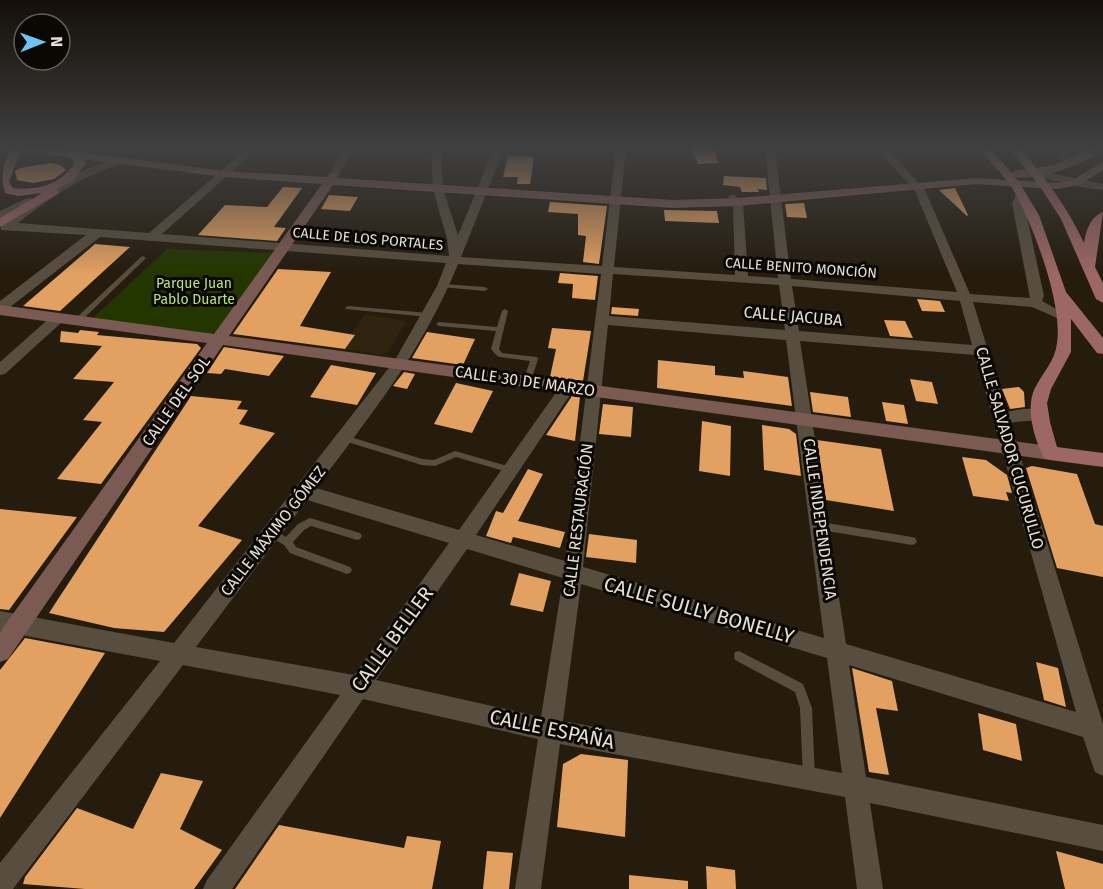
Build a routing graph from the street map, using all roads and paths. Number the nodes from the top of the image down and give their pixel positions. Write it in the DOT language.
graph roads {
  1 [pos="8,190"];
  2 [pos="35,190"];
  3 [pos="47,190"];
  4 [pos="53,190"];
  5 [pos="205,190"];
  6 [pos="323,190"];
  7 [pos="440,190"];
  8 [pos="481,190"];
  9 [pos="512,190"];
  10 [pos="615,190"];
  11 [pos="775,190"];
  12 [pos="835,190"];
  13 [pos="918,190"];
  14 [pos="1015,190"];
  15 [pos="1018,190"];
  16 [pos="1053,190"];
  17 [pos="1072,190"];
  18 [pos="776,196"];
  19 [pos="1103,197"];
  20 [pos="614,199"];
  21 [pos="736,200"];
  22 [pos="0,215"];
  23 [pos="1103,216"];
  24 [pos="469,219"];
  25 [pos="448,220"];
  26 [pos="3,227"];
  27 [pos="97,233"];
  28 [pos="151,238"];
  29 [pos="282,247"];
  30 [pos="143,258"];
  31 [pos="453,258"];
  32 [pos="1089,268"];
  33 [pos="605,269"];
  34 [pos="741,279"];
  35 [pos="785,282"];
  36 [pos="443,286"];
  37 [pos="485,289"];
  38 [pos="1059,293"];
  39 [pos="965,296"];
  40 [pos="1102,296"];
  41 [pos="1035,303"];
  42 [pos="348,308"];
  43 [pos="0,309"];
  44 [pos="505,311"];
  45 [pos="1064,317"];
  46 [pos="58,318"];
  47 [pos="434,320"];
  48 [pos="601,320"];
  49 [pos="77,321"];
  50 [pos="500,329"];
  51 [pos="793,334"];
  52 [pos="220,339"];
  53 [pos="1103,350"];
  54 [pos="983,351"];
  55 [pos="401,363"];
  56 [pos="0,370"];
  57 [pos="527,382"];
  58 [pos="567,388"];
  59 [pos="593,391"];
  60 [pos="1040,415"];
  61 [pos="805,419"];
  62 [pos="1002,419"];
  63 [pos="345,438"];
  64 [pos="1009,447"];
  65 [pos="1050,453"];
  66 [pos="1103,460"];
  67 [pos="511,470"];
  68 [pos="304,492"];
  69 [pos="821,526"];
  70 [pos="357,536"];
  71 [pos="279,538"];
  72 [pos="464,538"];
  73 [pos="912,541"];
  74 [pos="347,570"];
  75 [pos="573,573"];
  76 [pos="9,622"];
  77 [pos="838,650"];
  78 [pos="0,651"];
  79 [pos="176,655"];
  80 [pos="739,656"];
  81 [pos="358,687"];
  82 [pos="1093,728"];
  83 [pos="549,730"];
  84 [pos="1103,764"];
  85 [pos="809,778"];
  86 [pos="854,787"];
  87 [pos="1103,838"];
  88 [pos="0,884"];
  89 [pos="216,889"];
  90 [pos="528,889"];
  91 [pos="870,889"];
  1 -- 2 [label="main road"];
  3 -- 22 [label="street"];
  4 -- 26 [label="main road"];
  5 -- 28 [label="street"];
  6 -- 29 [label="main road, CALLE DEL SOL"];
  7 -- 25 [label="street"];
  8 -- 24 [label="street, CALLE MÁXIMO GÓMEZ"];
  9 -- 20 [label="main road"];
  10 -- 20 [label="street, CALLE RESTAURACIÓN"];
  11 -- 18 [label="street, CALLE INDEPENDENCIA"];
  12 -- 18 [label="main road"];
  13 -- 39 [label="street, CALLE SALVADOR CUCURULLO"];
  14 -- 41 [label="street"];
  15 -- 38 [label="main road"];
  16 -- 32 [label="main road"];
  17 -- 19 [label="street"];
  18 -- 21 [label="main road"];
  18 -- 35 [label="street, CALLE INDEPENDENCIA"];
  20 -- 21 [label="main road"];
  20 -- 33 [label="street, CALLE RESTAURACIÓN"];
  21 -- 34 [label="street"];
  23 -- 32 [label="main road"];
  24 -- 25 [label="street"];
  24 -- 31 [label="street, CALLE MÁXIMO GÓMEZ"];
  25 -- 31 [label="street"];
  26 -- 27 [label="street"];
  27 -- 28 [label="street"];
  27 -- 43 [label="street"];
  28 -- 29 [label="street"];
  29 -- 31 [label="street, CALLE DE LOS PORTALES"];
  29 -- 52 [label="main road, CALLE DEL SOL"];
  30 -- 49 [label="lane"];
  31 -- 33 [label="street, CALLE BENITO MONCIÓN"];
  31 -- 36 [label="street, CALLE MÁXIMO GÓMEZ"];
  32 -- 40 [label="main road"];
  33 -- 34 [label="street, CALLE BENITO MONCIÓN"];
  33 -- 48 [label="street, CALLE RESTAURACIÓN"];
  34 -- 35 [label="street, CALLE BENITO MONCIÓN"];
  35 -- 39 [label="street, CALLE BENITO MONCIÓN"];
  35 -- 51 [label="street, CALLE INDEPENDENCIA"];
  36 -- 37 [label="lane"];
  36 -- 47 [label="street, CALLE MÁXIMO GÓMEZ"];
  38 -- 45 [label="main road"];
  38 -- 53 [label="main road"];
  39 -- 41 [label="street, CALLE BENITO MONCIÓN"];
  39 -- 54 [label="street, CALLE SALVADOR CUCURULLO"];
  41 -- 45 [label="street"];
  42 -- 47 [label="lane"];
  43 -- 46 [label="main road, CALLE 30 DE MARZO"];
  44 -- 50 [label="lane"];
  45 -- 60 [label="main road"];
  46 -- 49 [label="main road, CALLE 30 DE MARZO"];
  46 -- 56 [label="street"];
  47 -- 50 [label="lane"];
  47 -- 55 [label="street, CALLE MÁXIMO GÓMEZ"];
  48 -- 51 [label="street, CALLE JACUBA"];
  48 -- 59 [label="street, CALLE RESTAURACIÓN"];
  49 -- 52 [label="main road, CALLE 30 DE MARZO"];
  50 -- 57 [label="lane"];
  51 -- 54 [label="street, CALLE JACUBA"];
  51 -- 61 [label="street, CALLE INDEPENDENCIA"];
  52 -- 55 [label="main road, CALLE 30 DE MARZO"];
  52 -- 76 [label="main road, CALLE DEL SOL"];
  54 -- 62 [label="street, CALLE SALVADOR CUCURULLO"];
  55 -- 57 [label="main road, CALLE 30 DE MARZO"];
  55 -- 63 [label="street, CALLE MÁXIMO GÓMEZ"];
  57 -- 58 [label="main road, CALLE 30 DE MARZO"];
  58 -- 59 [label="main road, CALLE 30 DE MARZO"];
  58 -- 67 [label="street, CALLE BELLER"];
  59 -- 61 [label="main road, CALLE 30 DE MARZO"];
  59 -- 75 [label="street, CALLE RESTAURACIÓN"];
  60 -- 62 [label="street"];
  60 -- 65 [label="main road"];
  61 -- 64 [label="main road, CALLE 30 DE MARZO"];
  61 -- 69 [label="street, CALLE INDEPENDENCIA"];
  62 -- 64 [label="street, CALLE SALVADOR CUCURULLO"];
  63 -- 67 [label="lane"];
  63 -- 68 [label="street, CALLE MÁXIMO GÓMEZ"];
  64 -- 65 [label="main road, CALLE 30 DE MARZO"];
  64 -- 82 [label="street, CALLE SALVADOR CUCURULLO"];
  65 -- 66 [label="main road, CALLE 30 DE MARZO"];
  67 -- 72 [label="street, CALLE BELLER"];
  68 -- 71 [label="street, CALLE MÁXIMO GÓMEZ"];
  68 -- 72 [label="street, CALLE SULLY BONELLY"];
  69 -- 73 [label="lane"];
  69 -- 77 [label="street, CALLE INDEPENDENCIA"];
  70 -- 71 [label="lane"];
  71 -- 74 [label="lane"];
  71 -- 79 [label="street, CALLE MÁXIMO GÓMEZ"];
  72 -- 75 [label="street, CALLE SULLY BONELLY"];
  72 -- 81 [label="street, CALLE BELLER"];
  75 -- 77 [label="street, CALLE SULLY BONELLY"];
  75 -- 83 [label="street, CALLE RESTAURACIÓN"];
  76 -- 78 [label="main road, CALLE DEL SOL"];
  76 -- 79 [label="street, CALLE ESPAÑA"];
  77 -- 82 [label="street, CALLE SULLY BONELLY"];
  77 -- 86 [label="street, CALLE INDEPENDENCIA"];
  79 -- 81 [label="street, CALLE ESPAÑA"];
  79 -- 88 [label="street, CALLE MÁXIMO GÓMEZ"];
  80 -- 85 [label="lane"];
  81 -- 83 [label="street, CALLE ESPAÑA"];
  81 -- 89 [label="street, CALLE BELLER"];
  82 -- 84 [label="street, CALLE SALVADOR CUCURULLO"];
  83 -- 85 [label="street, CALLE ESPAÑA"];
  83 -- 90 [label="street, CALLE RESTAURACIÓN"];
  85 -- 86 [label="street, CALLE ESPAÑA"];
  86 -- 87 [label="street, CALLE ESPAÑA"];
  86 -- 91 [label="street, CALLE INDEPENDENCIA"];
}
